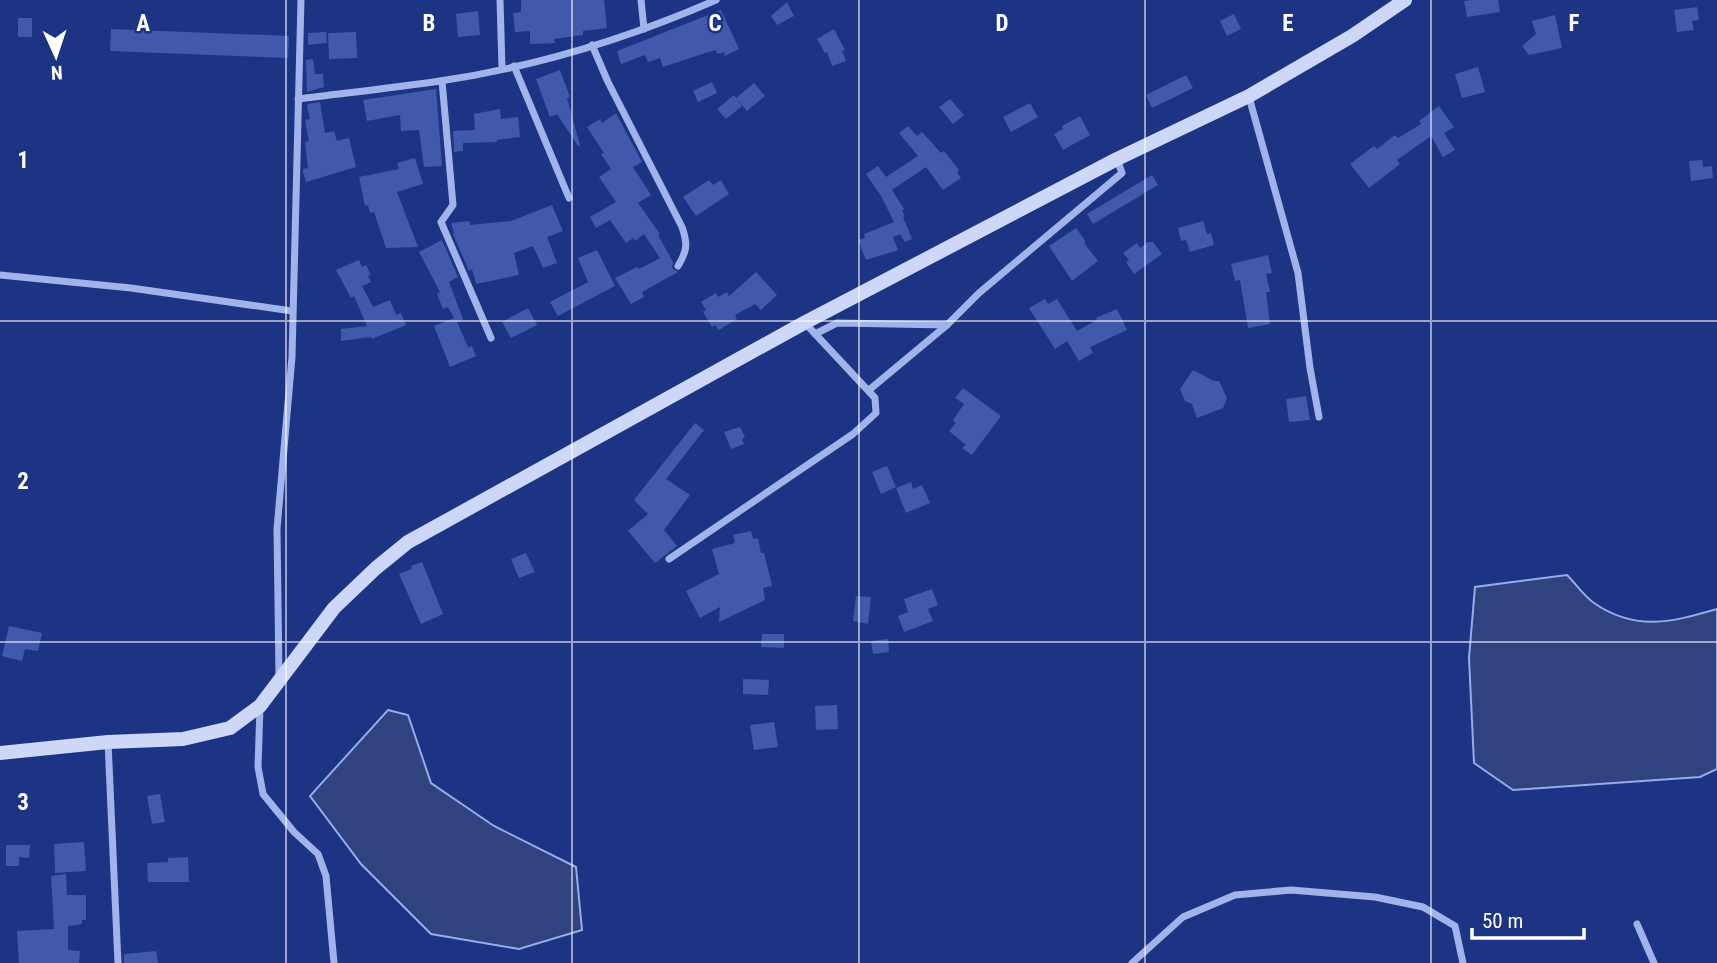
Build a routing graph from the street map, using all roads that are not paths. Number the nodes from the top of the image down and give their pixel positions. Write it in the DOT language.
graph roads {
  1 [pos="301,0"];
  2 [pos="500,0"];
  3 [pos="641,0"];
  4 [pos="716,0"];
  5 [pos="1405,0"];
  6 [pos="644,29"];
  7 [pos="592,45"];
  8 [pos="514,66"];
  9 [pos="502,68"];
  10 [pos="442,81"];
  11 [pos="1249,96"];
  12 [pos="298,99"];
  13 [pos="1117,159"];
  14 [pos="569,198"];
  15 [pos="678,266"];
  16 [pos="0,275"];
  17 [pos="292,311"];
  18 [pos="804,323"];
  19 [pos="947,325"];
  20 [pos="815,334"];
  21 [pos="491,338"];
  22 [pos="869,390"];
  23 [pos="1319,417"];
  24 [pos="669,559"];
  25 [pos="279,680"];
  26 [pos="260,706"];
  27 [pos="108,742"];
  28 [pos="0,753"];
  29 [pos="1637,924"];
  30 [pos="118,963"];
  31 [pos="334,963"];
  32 [pos="1132,963"];
  33 [pos="1463,963"];
  34 [pos="1654,963"];
  1 -- 12 [label="street"];
  2 -- 9 [label="street"];
  3 -- 6 [label="street"];
  4 -- 6 [label="street"];
  5 -- 11 [label="street"];
  6 -- 7 [label="street"];
  7 -- 8 [label="street"];
  7 -- 15 [label="street"];
  8 -- 9 [label="street"];
  8 -- 14 [label="street"];
  9 -- 10 [label="street"];
  10 -- 12 [label="street"];
  10 -- 21 [label="street"];
  11 -- 13 [label="street"];
  11 -- 23 [label="street"];
  12 -- 17 [label="street"];
  13 -- 18 [label="street"];
  13 -- 19 [label="street"];
  16 -- 17 [label="street"];
  17 -- 25 [label="street"];
  18 -- 20 [label="street"];
  18 -- 25 [label="street"];
  19 -- 20 [label="street"];
  19 -- 22 [label="street"];
  20 -- 22 [label="street"];
  22 -- 24 [label="street"];
  25 -- 26 [label="street"];
  26 -- 27 [label="street"];
  26 -- 31 [label="street"];
  27 -- 28 [label="street"];
  27 -- 30 [label="street"];
  29 -- 34 [label="street"];
  32 -- 33 [label="street"];
}
